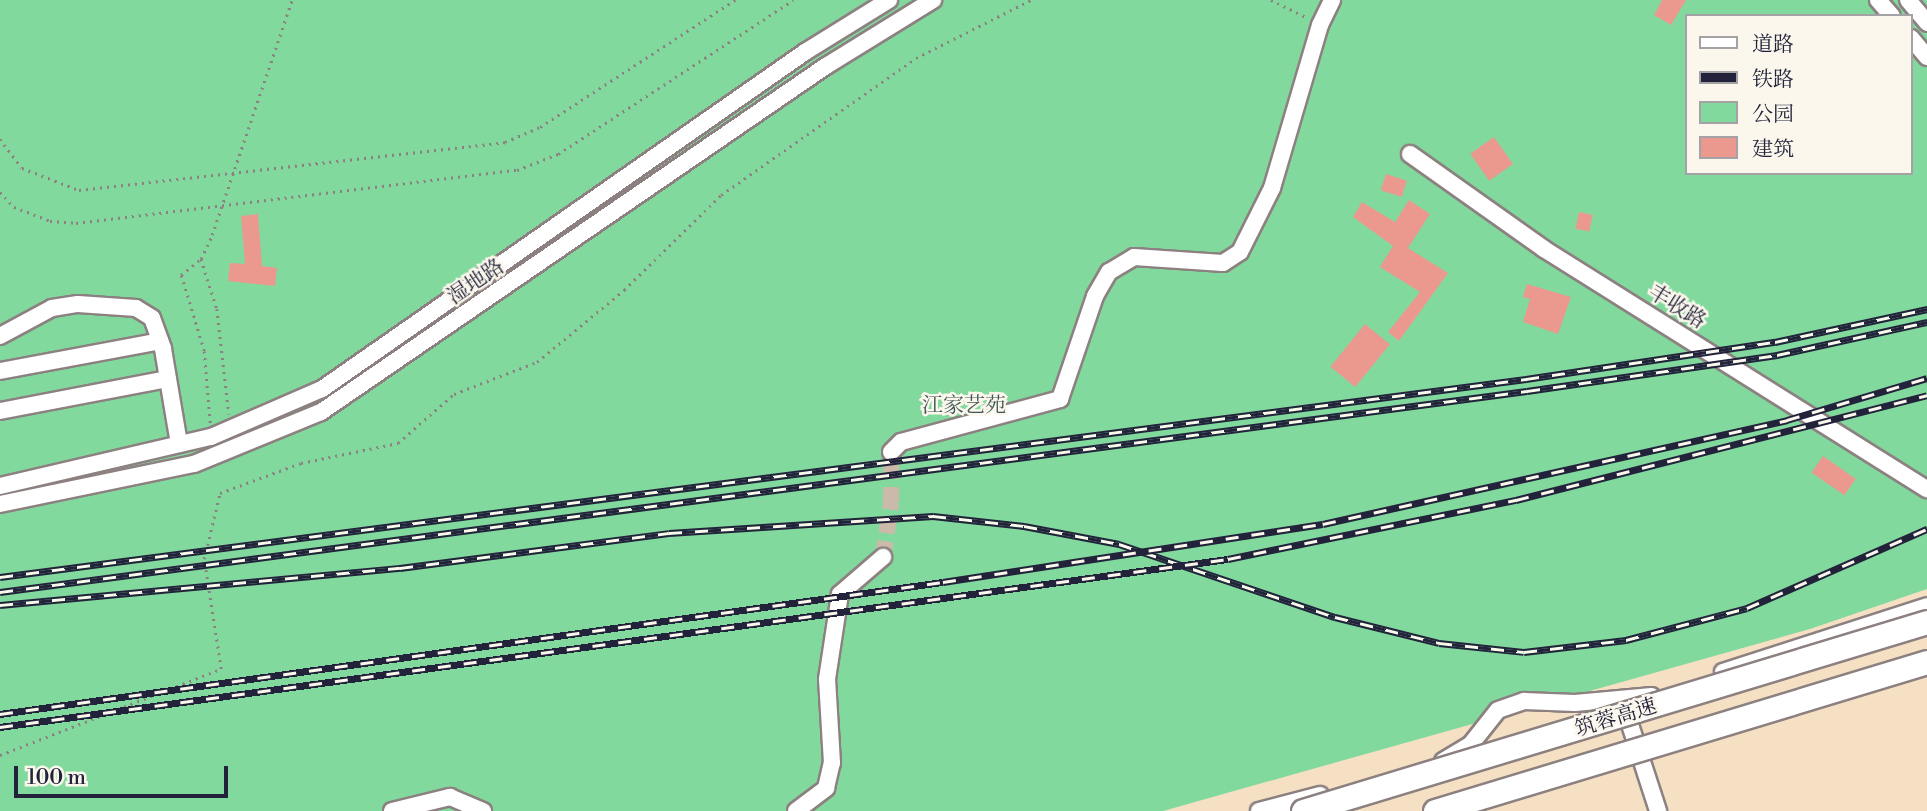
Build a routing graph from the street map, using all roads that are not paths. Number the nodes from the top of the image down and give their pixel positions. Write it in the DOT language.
graph roads {
  1 [pos="889,0"];
  2 [pos="933,0"];
  3 [pos="1332,0"];
  4 [pos="1908,0"];
  5 [pos="1927,23"];
  6 [pos="1913,40"];
  7 [pos="1927,57"];
  8 [pos="1410,154"];
  9 [pos="0,336"];
  10 [pos="160,341"];
  11 [pos="0,371"];
  12 [pos="168,379"];
  13 [pos="0,411"];
  14 [pos="178,444"];
  15 [pos="891,452"];
  16 [pos="0,486"];
  17 [pos="1927,489"];
  18 [pos="0,505"];
  19 [pos="883,557"];
  20 [pos="1927,606"];
  21 [pos="1927,622"];
  22 [pos="1927,662"];
  23 [pos="1622,700"];
  24 [pos="392,811"];
  25 [pos="483,811"];
  26 [pos="796,811"];
  27 [pos="1259,811"];
  28 [pos="1303,811"];
  29 [pos="1435,811"];
  30 [pos="1658,811"];
  1 -- 14 [label="street, 湿地路"];
  2 -- 18 [label="street, 湿地路"];
  3 -- 15 [label="street"];
  4 -- 5 [label="street"];
  6 -- 7 [label="street"];
  8 -- 17 [label="street, 丰收路"];
  9 -- 10 [label="street"];
  10 -- 11 [label="street"];
  10 -- 12 [label="street"];
  12 -- 13 [label="street"];
  12 -- 14 [label="street"];
  14 -- 16 [label="street, 湿地路"];
  19 -- 26 [label="street"];
  20 -- 23 [label="street"];
  21 -- 28 [label="highway, 筑蓉高速, bridge"];
  22 -- 29 [label="highway, 筑蓉高速, bridge"];
  23 -- 27 [label="street"];
  23 -- 30 [label="street"];
  24 -- 25 [label="street"];
}
